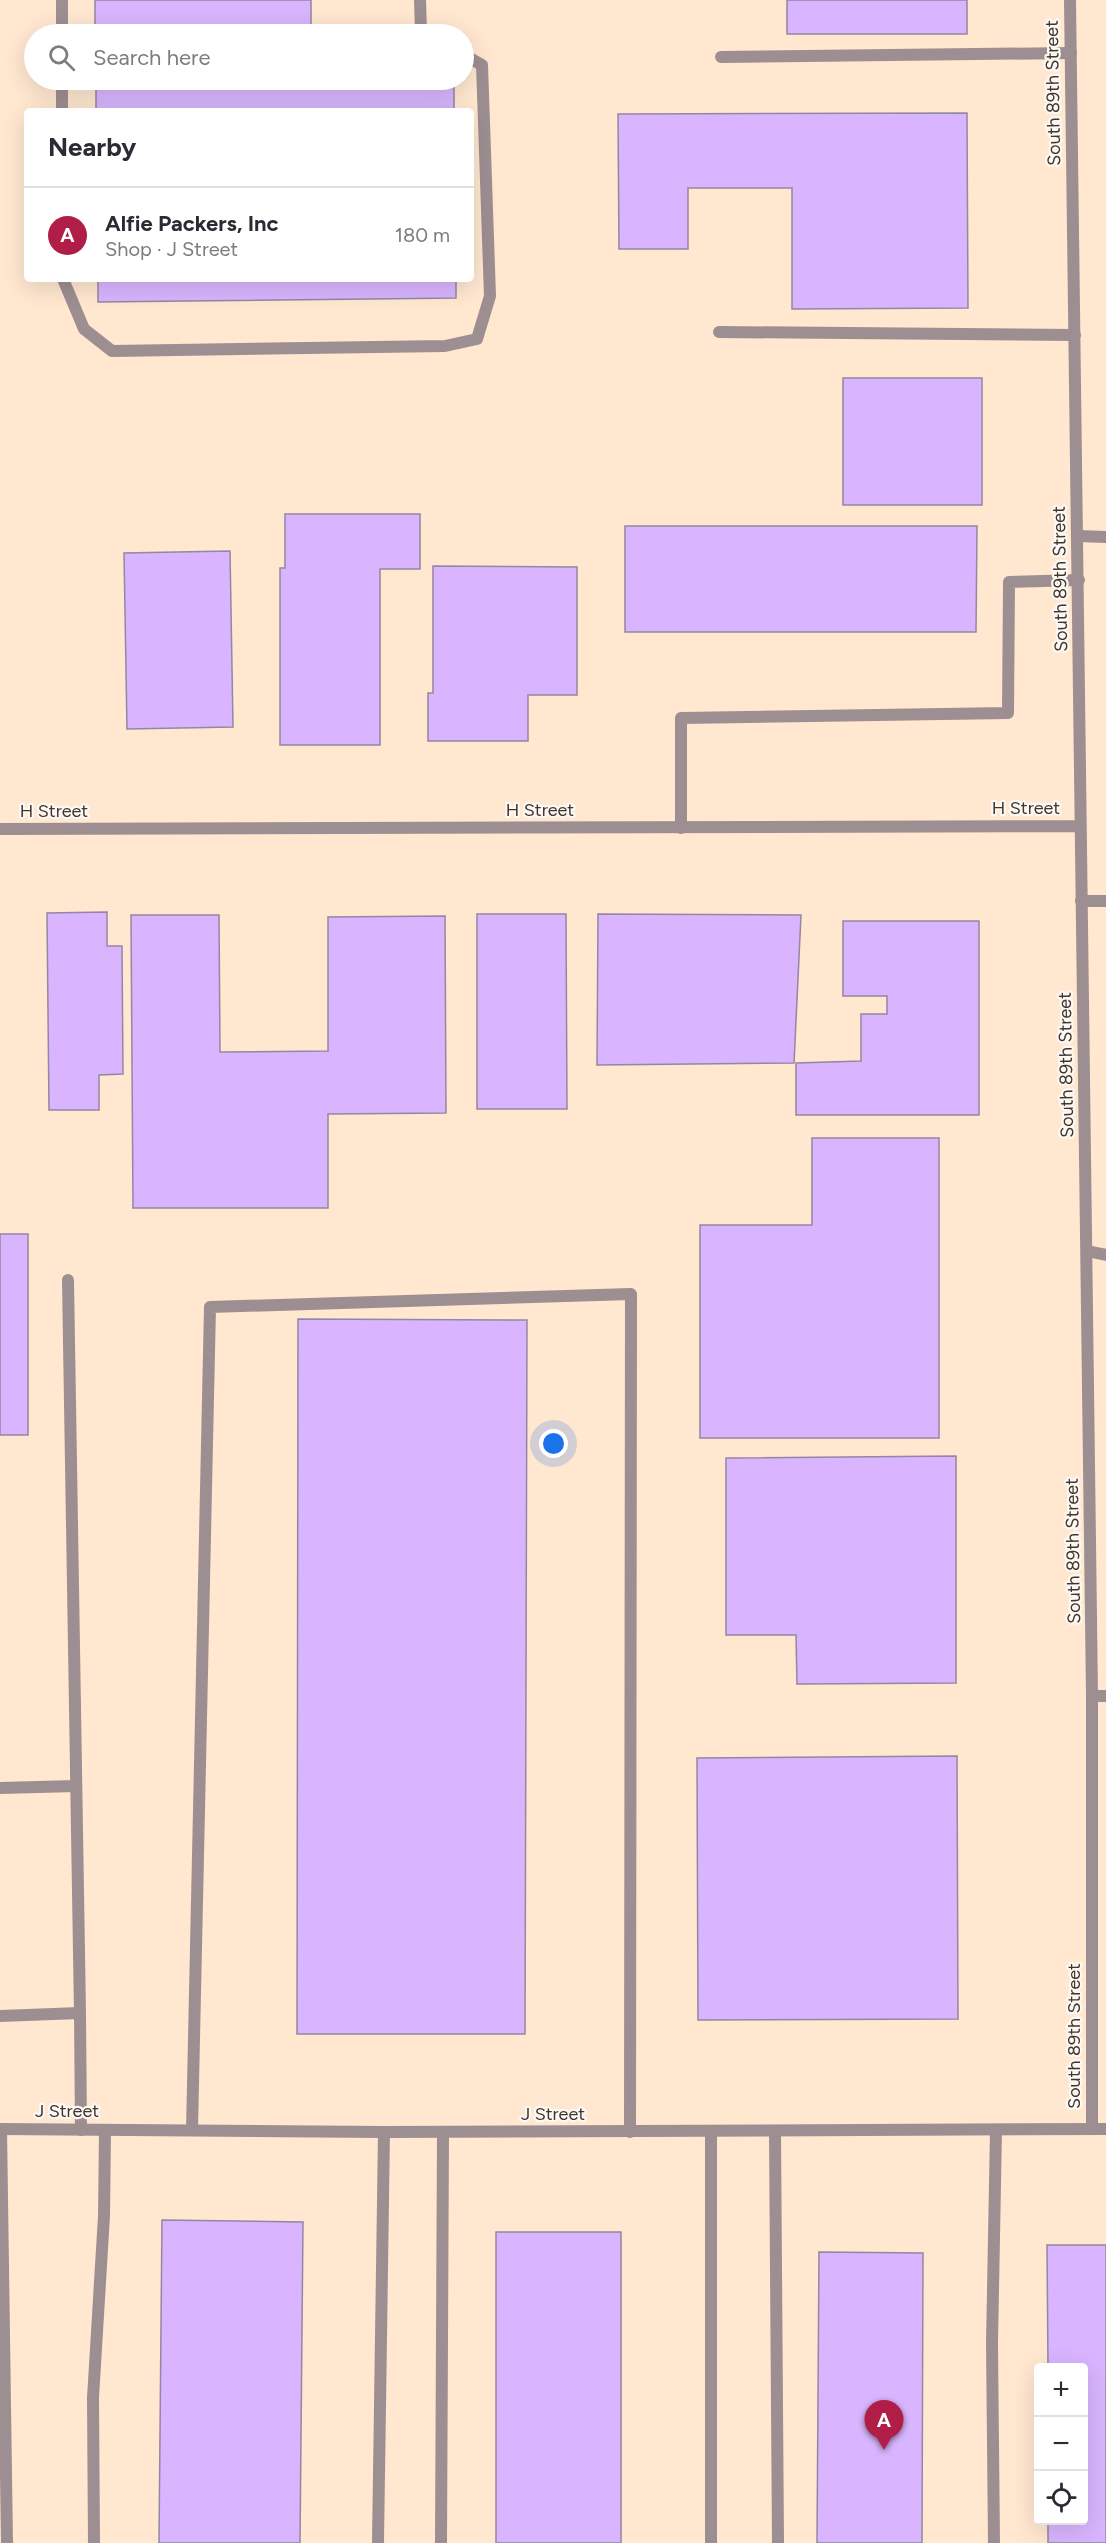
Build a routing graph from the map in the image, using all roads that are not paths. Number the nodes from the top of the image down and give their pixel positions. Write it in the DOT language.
graph roads {
  1 [pos="62,0"];
  2 [pos="420,0"];
  3 [pos="1070,0"];
  4 [pos="62,24"];
  5 [pos="421,24"];
  6 [pos="1071,53"];
  7 [pos="721,57"];
  8 [pos="474,61"];
  9 [pos="62,90"];
  10 [pos="62,108"];
  11 [pos="64,282"];
  12 [pos="719,332"];
  13 [pos="1075,335"];
  14 [pos="1078,536"];
  15 [pos="1106,537"];
  16 [pos="1079,580"];
  17 [pos="1080,826"];
  18 [pos="681,828"];
  19 [pos="0,829"];
  20 [pos="1081,901"];
  21 [pos="1106,901"];
  22 [pos="1087,1251"];
  23 [pos="1106,1255"];
  24 [pos="68,1280"];
  25 [pos="1092,1696"];
  26 [pos="1106,1696"];
  27 [pos="76,1786"];
  28 [pos="0,1788"];
  29 [pos="80,2013"];
  30 [pos="0,2016"];
  31 [pos="0,2129"];
  32 [pos="1092,2129"];
  33 [pos="1106,2129"];
  34 [pos="81,2130"];
  35 [pos="105,2130"];
  36 [pos="192,2130"];
  37 [pos="996,2130"];
  38 [pos="384,2132"];
  39 [pos="443,2132"];
  40 [pos="630,2132"];
  41 [pos="711,2132"];
  42 [pos="775,2132"];
  43 [pos="7,2543"];
  44 [pos="94,2543"];
  45 [pos="378,2543"];
  46 [pos="441,2543"];
  47 [pos="711,2543"];
  48 [pos="778,2543"];
  49 [pos="994,2543"];
  1 -- 4 [label="street"];
  2 -- 5 [label="street"];
  3 -- 6 [label="street, South 89th Street"];
  6 -- 7 [label="street"];
  6 -- 13 [label="street, South 89th Street"];
  8 -- 11 [label="street"];
  9 -- 10 [label="street"];
  12 -- 13 [label="street"];
  13 -- 14 [label="street, South 89th Street"];
  14 -- 15 [label="street"];
  14 -- 16 [label="street, South 89th Street"];
  16 -- 17 [label="street, South 89th Street"];
  16 -- 18 [label="street"];
  17 -- 18 [label="street, H Street"];
  17 -- 20 [label="street, South 89th Street"];
  18 -- 19 [label="street, H Street"];
  20 -- 21 [label="street"];
  20 -- 22 [label="street, South 89th Street"];
  22 -- 23 [label="street"];
  22 -- 25 [label="street, South 89th Street"];
  24 -- 27 [label="street"];
  25 -- 26 [label="street"];
  25 -- 32 [label="street, South 89th Street"];
  27 -- 28 [label="street"];
  27 -- 29 [label="street"];
  29 -- 30 [label="street"];
  29 -- 34 [label="street"];
  31 -- 34 [label="street, J Street"];
  31 -- 43 [label="street"];
  32 -- 33 [label="street, J Street"];
  32 -- 37 [label="street, J Street"];
  34 -- 35 [label="street, J Street"];
  35 -- 36 [label="street, J Street"];
  35 -- 44 [label="street"];
  36 -- 38 [label="street, J Street"];
  36 -- 40 [label="street"];
  37 -- 42 [label="street, J Street"];
  37 -- 49 [label="street"];
  38 -- 39 [label="street, J Street"];
  38 -- 45 [label="street"];
  39 -- 40 [label="street, J Street"];
  39 -- 46 [label="street"];
  40 -- 41 [label="street, J Street"];
  41 -- 42 [label="street, J Street"];
  41 -- 47 [label="street"];
  42 -- 48 [label="street"];
}
